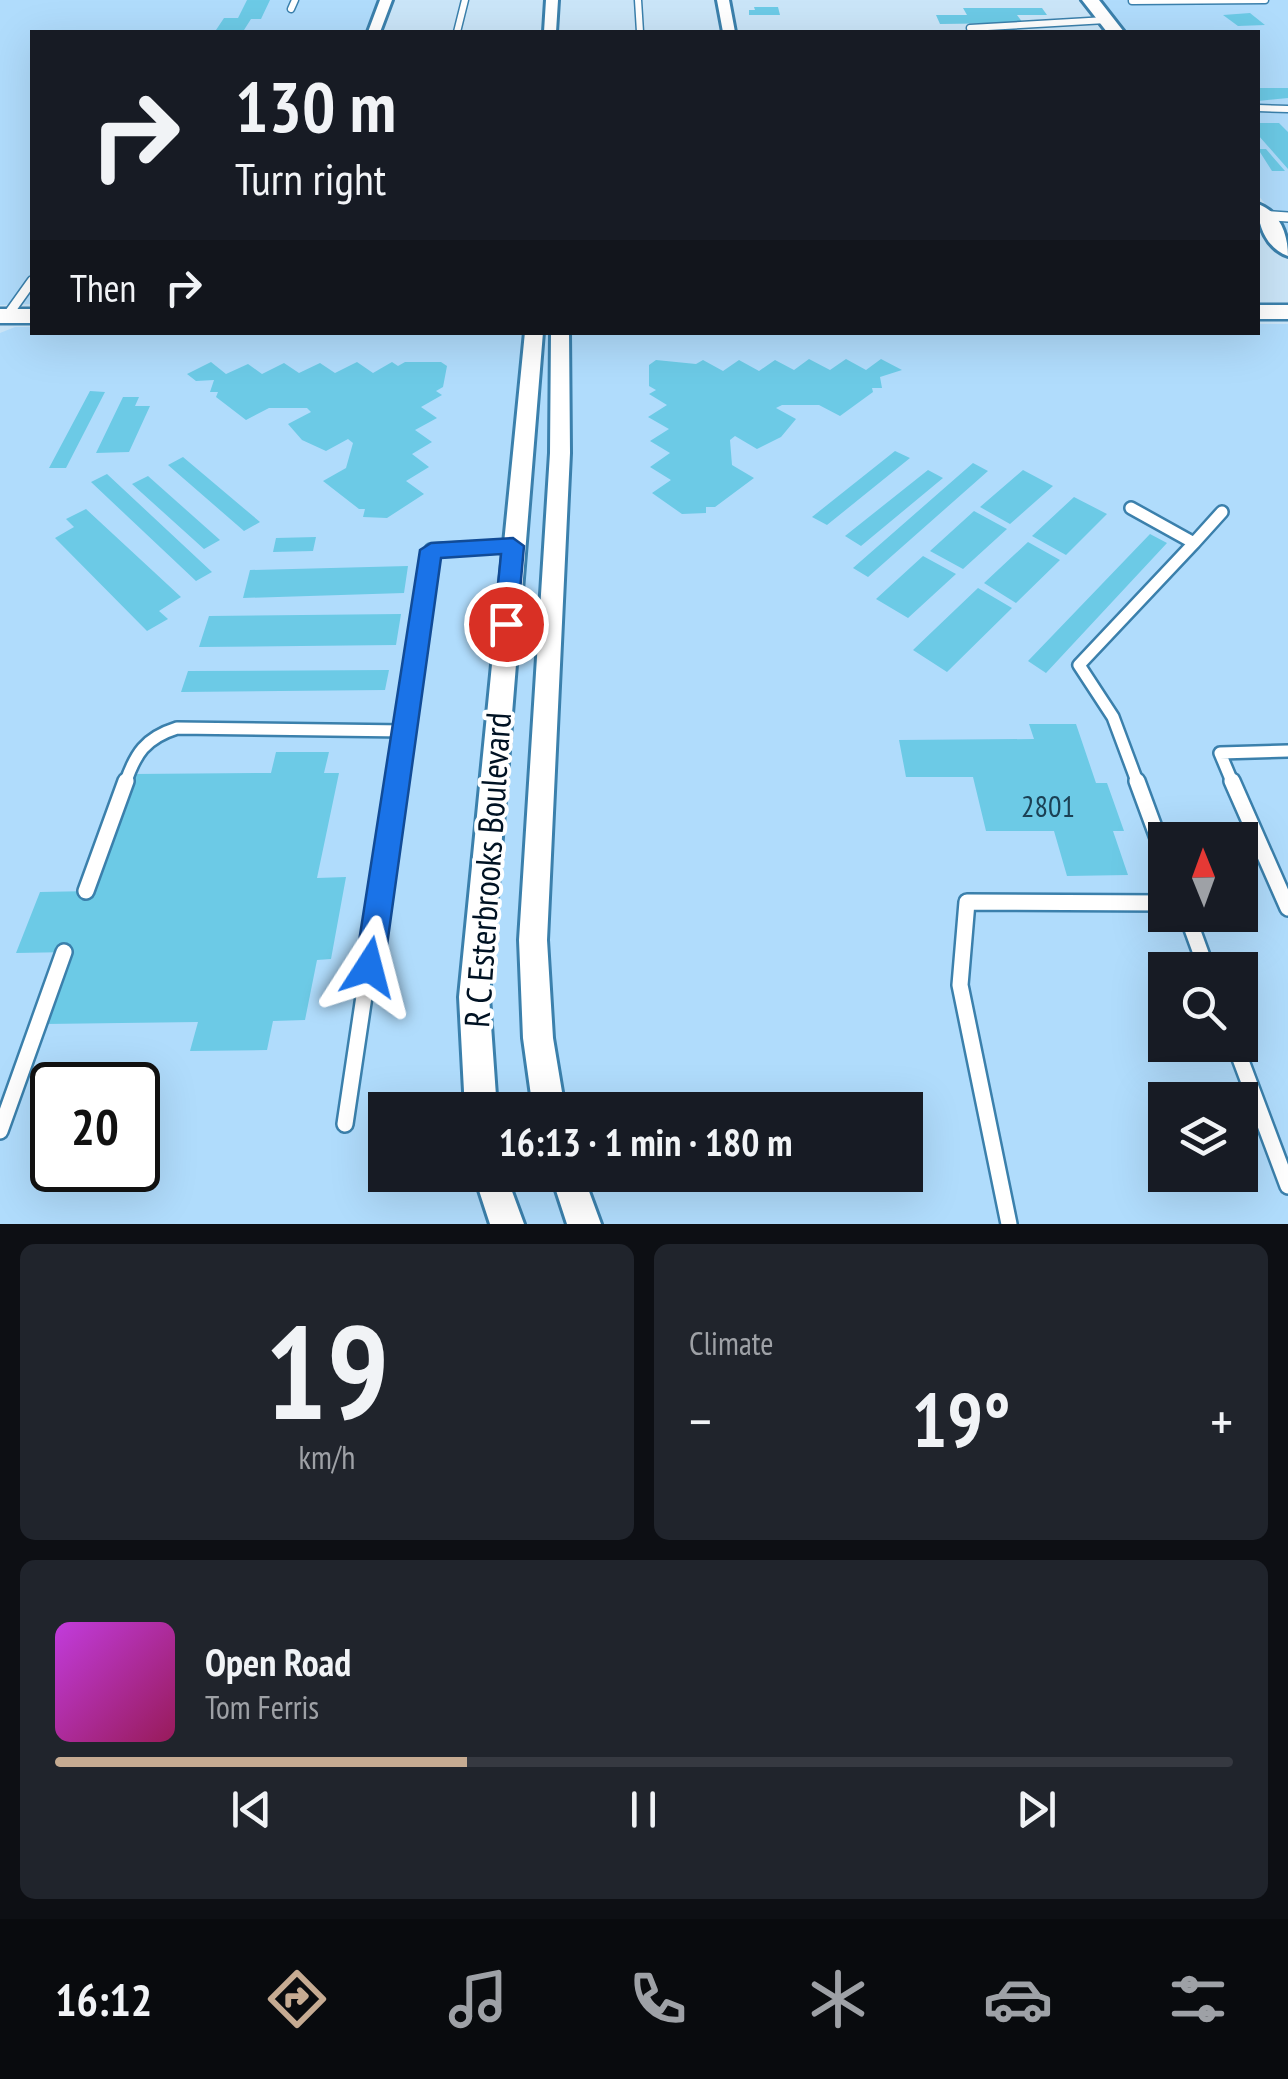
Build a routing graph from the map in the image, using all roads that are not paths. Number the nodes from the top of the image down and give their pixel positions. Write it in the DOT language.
graph roads {
  1 [pos="295,0"];
  2 [pos="386,0"];
  3 [pos="465,0"];
  4 [pos="552,0"];
  5 [pos="638,0"];
  6 [pos="724,0"];
  7 [pos="1090,0"];
  8 [pos="1265,0"];
  9 [pos="1132,1"];
  10 [pos="290,9"];
  11 [pos="1111,26"];
  12 [pos="970,28"];
  13 [pos="375,30"];
  14 [pos="458,30"];
  15 [pos="550,30"];
  16 [pos="640,30"];
  17 [pos="729,30"];
  18 [pos="1260,108"];
  19 [pos="1288,109"];
  20 [pos="1266,218"];
  21 [pos="1288,249"];
  22 [pos="30,283"];
  23 [pos="1260,312"];
  24 [pos="1288,312"];
  25 [pos="3,316"];
  26 [pos="30,316"];
  27 [pos="534,335"];
  28 [pos="561,335"];
  29 [pos="1131,508"];
  30 [pos="1222,512"];
  31 [pos="1194,543"];
  32 [pos="513,546"];
  33 [pos="406,731"];
  34 [pos="1288,751"];
  35 [pos="1152,822"];
  36 [pos="86,891"];
  37 [pos="1148,903"];
  38 [pos="1288,908"];
  39 [pos="64,952"];
  40 [pos="1241,1062"];
  41 [pos="479,1092"];
  42 [pos="546,1092"];
  43 [pos="345,1124"];
  44 [pos="0,1130"];
  45 [pos="1288,1186"];
  46 [pos="496,1192"];
  47 [pos="573,1192"];
  48 [pos="508,1224"];
  49 [pos="584,1224"];
  50 [pos="1009,1224"];
  1 -- 10 [label="lane"];
  2 -- 13 [label="street"];
  3 -- 14 [label="lane"];
  4 -- 15 [label="street"];
  5 -- 16 [label="lane"];
  6 -- 17 [label="street"];
  7 -- 11 [label="main road"];
  8 -- 9 [label="lane"];
  11 -- 12 [label="lane"];
  18 -- 19 [label="lane"];
  20 -- 21 [label="main road"];
  22 -- 25 [label="lane"];
  23 -- 24 [label="street"];
  25 -- 26 [label="street"];
  27 -- 32 [label="street, R C Esterbrooks Boulevard"];
  28 -- 42 [label="street, R C Esterbrooks Boulevard"];
  29 -- 31 [label="lane"];
  30 -- 31 [label="lane"];
  31 -- 35 [label="lane"];
  32 -- 33 [label="lane"];
  32 -- 41 [label="street, R C Esterbrooks Boulevard"];
  33 -- 36 [label="lane"];
  33 -- 43 [label="lane"];
  34 -- 38 [label="lane"];
  37 -- 50 [label="lane"];
  39 -- 44 [label="lane"];
  40 -- 45 [label="lane"];
  46 -- 48 [label="street"];
  47 -- 49 [label="street"];
}
